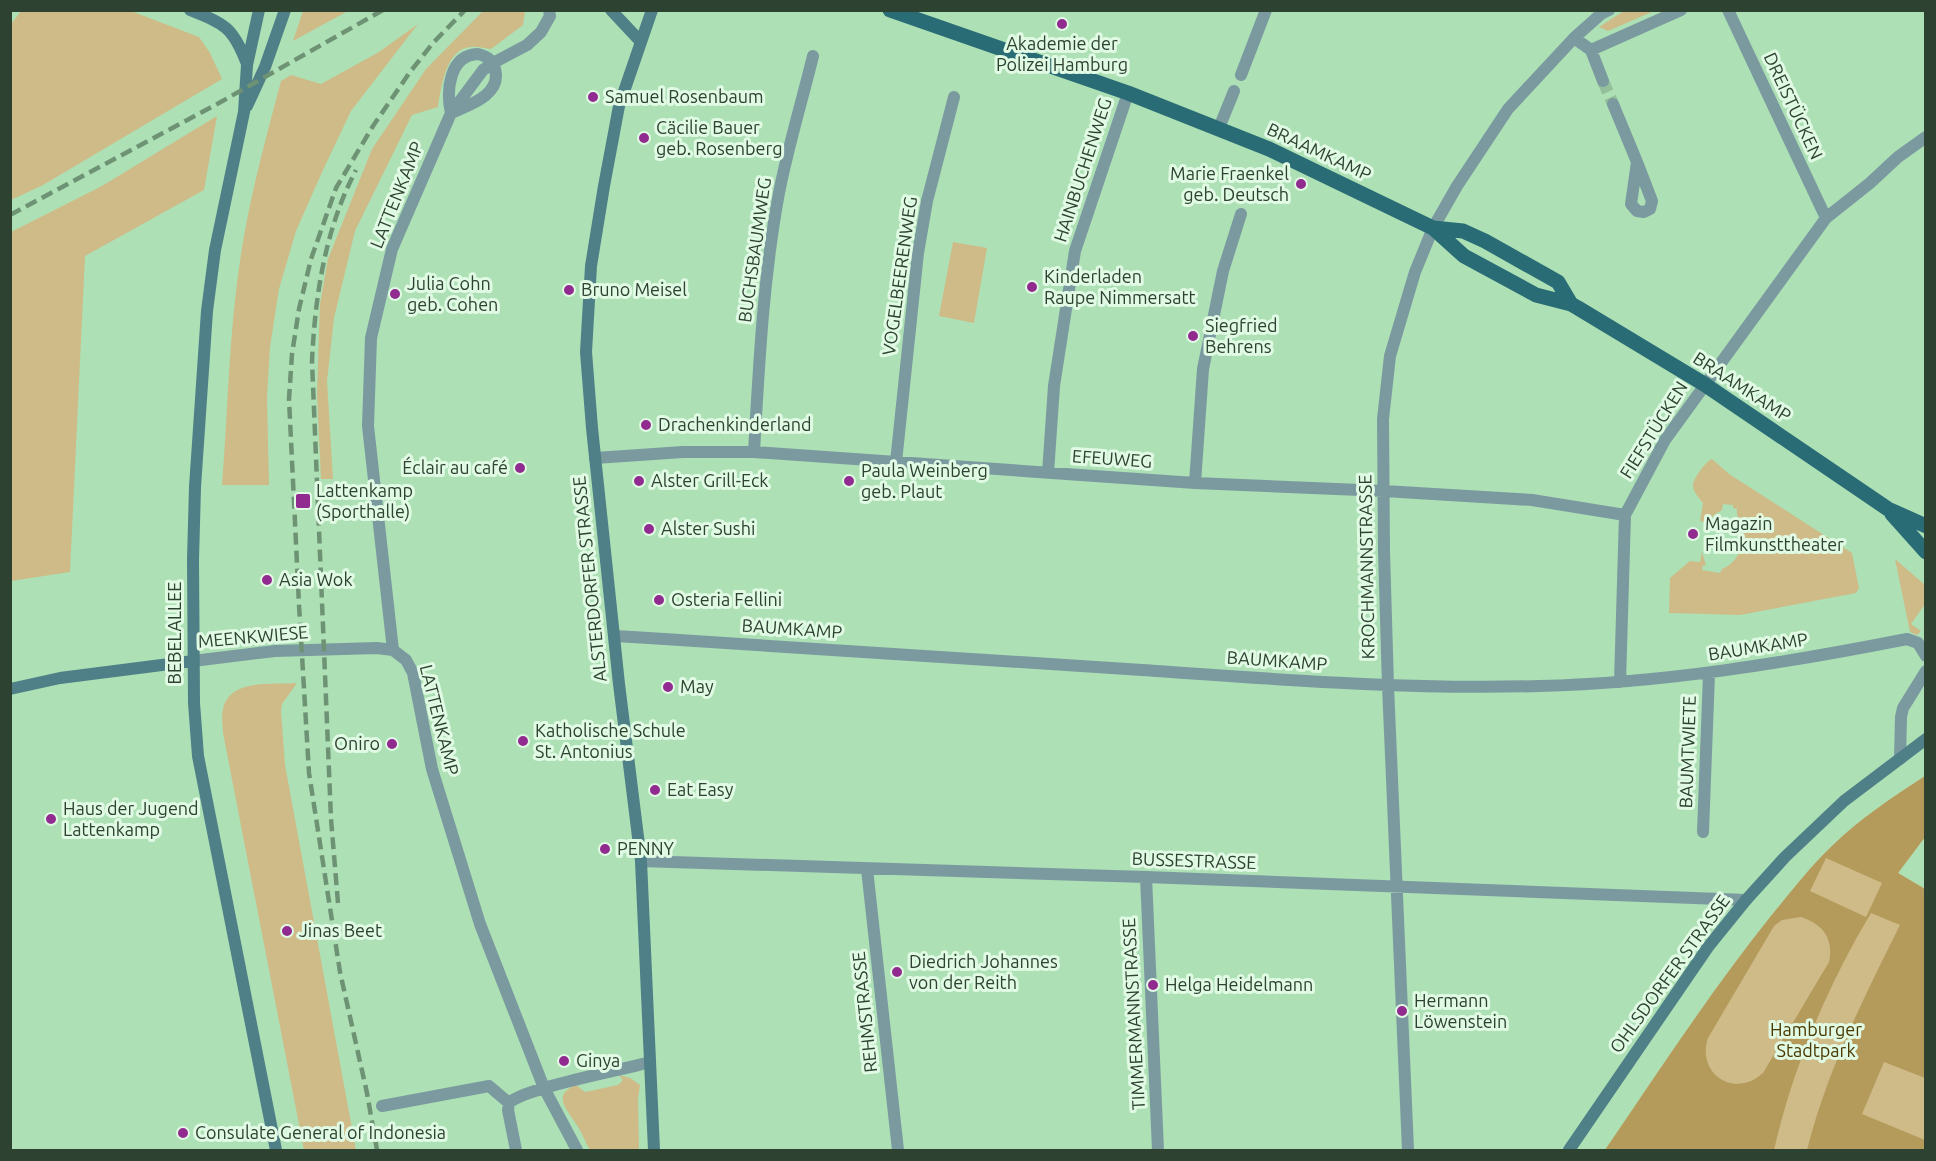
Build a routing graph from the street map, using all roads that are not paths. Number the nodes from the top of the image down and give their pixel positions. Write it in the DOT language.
graph roads {
  1 [pos="190,10"];
  2 [pos="259,10"];
  3 [pos="285,10"];
  4 [pos="549,10"];
  5 [pos="611,10"];
  6 [pos="651,10"];
  7 [pos="890,10"];
  8 [pos="1266,10"];
  9 [pos="1609,10"];
  10 [pos="1681,10"];
  11 [pos="1728,10"];
  12 [pos="1574,38"];
  13 [pos="640,41"];
  14 [pos="1591,50"];
  15 [pos="813,56"];
  16 [pos="493,63"];
  17 [pos="247,65"];
  18 [pos="1241,75"];
  19 [pos="1603,81"];
  20 [pos="1234,91"];
  21 [pos="1128,93"];
  22 [pos="954,97"];
  23 [pos="1613,104"];
  24 [pos="244,112"];
  25 [pos="451,113"];
  26 [pos="1219,128"];
  27 [pos="1926,137"];
  28 [pos="1637,162"];
  29 [pos="1241,214"];
  30 [pos="1826,218"];
  31 [pos="1433,228"];
  32 [pos="1571,304"];
  33 [pos="1704,384"];
  34 [pos="754,452"];
  35 [pos="595,458"];
  36 [pos="896,462"];
  37 [pos="1048,473"];
  38 [pos="1195,483"];
  39 [pos="1384,490"];
  40 [pos="1888,509"];
  41 [pos="1625,515"];
  42 [pos="1926,526"];
  43 [pos="1926,552"];
  44 [pos="615,636"];
  45 [pos="393,650"];
  46 [pos="1926,656"];
  47 [pos="193,661"];
  48 [pos="1926,671"];
  49 [pos="1709,674"];
  50 [pos="1620,682"];
  51 [pos="1388,686"];
  52 [pos="10,689"];
  53 [pos="1926,739"];
  54 [pos="1900,759"];
  55 [pos="1703,832"];
  56 [pos="641,861"];
  57 [pos="867,869"];
  58 [pos="1146,877"];
  59 [pos="1397,887"];
  60 [pos="1746,900"];
  61 [pos="650,1062"];
  62 [pos="544,1088"];
  63 [pos="509,1103"];
  64 [pos="382,1106"];
  65 [pos="276,1150"];
  66 [pos="516,1150"];
  67 [pos="577,1150"];
  68 [pos="654,1150"];
  69 [pos="898,1150"];
  70 [pos="1158,1150"];
  71 [pos="1408,1150"];
  72 [pos="1569,1150"];
  1 -- 17 [label="street"];
  2 -- 17 [label="street, BEBELALLEE"];
  3 -- 24 [label="street, BEBELALLEE"];
  4 -- 16 [label="street, LATTENKAMP"];
  5 -- 13 [label="street"];
  6 -- 13 [label="street, ALSTERDORFER STRASSE"];
  7 -- 21 [label="main road, BRAAMKAMP"];
  8 -- 18 [label="street"];
  9 -- 12 [label="street, KROCHMANNSTRASSE"];
  10 -- 14 [label="street"];
  11 -- 30 [label="street, DREISTÜCKEN"];
  12 -- 14 [label="street"];
  12 -- 31 [label="street, KROCHMANNSTRASSE"];
  13 -- 35 [label="street, ALSTERDORFER STRASSE"];
  14 -- 19 [label="street"];
  15 -- 34 [label="street, BUCHSBAUMWEG"];
  16 -- 25 [label="street, LATTENKAMP"];
  16 -- 25 [label="street"];
  16 -- 25 [label="street, LATTENKAMP"];
  17 -- 24 [label="street, BEBELALLEE"];
  20 -- 26 [label="street"];
  21 -- 26 [label="main road, BRAAMKAMP"];
  21 -- 37 [label="street, HAINBUCHENWEG"];
  22 -- 36 [label="street, VOGELBEERENWEG"];
  23 -- 28 [label="street"];
  24 -- 47 [label="street, BEBELALLEE"];
  25 -- 45 [label="street, LATTENKAMP"];
  26 -- 31 [label="main road, BRAAMKAMP"];
  27 -- 30 [label="street, FIEFSTÜCKEN"];
  29 -- 38 [label="street"];
  30 -- 33 [label="street, FIEFSTÜCKEN"];
  31 -- 32 [label="main road, BRAAMKAMP"];
  31 -- 32 [label="main road, BRAAMKAMP"];
  31 -- 39 [label="street, KROCHMANNSTRASSE"];
  32 -- 33 [label="main road, BRAAMKAMP"];
  33 -- 40 [label="main road, BRAAMKAMP"];
  33 -- 41 [label="street, FIEFSTÜCKEN"];
  34 -- 35 [label="street, EFEUWEG"];
  34 -- 36 [label="street, EFEUWEG"];
  35 -- 44 [label="street, ALSTERDORFER STRASSE"];
  36 -- 37 [label="street, EFEUWEG"];
  37 -- 38 [label="street, EFEUWEG"];
  38 -- 39 [label="street, EFEUWEG"];
  39 -- 41 [label="street, EFEUWEG"];
  39 -- 51 [label="street, KROCHMANNSTRASSE"];
  40 -- 42 [label="main road, BRAAMKAMP"];
  40 -- 43 [label="main road, BRAAMKAMP"];
  41 -- 50 [label="street, FIEFSTÜCKEN"];
  44 -- 51 [label="street, BAUMKAMP"];
  44 -- 56 [label="street, ALSTERDORFER STRASSE"];
  45 -- 47 [label="street, MEENKWIESE"];
  45 -- 62 [label="street, LATTENKAMP"];
  46 -- 49 [label="street, BAUMKAMP"];
  47 -- 52 [label="street, MEENKWIESE"];
  47 -- 65 [label="street, BEBELALLEE"];
  48 -- 54 [label="street"];
  49 -- 50 [label="street, BAUMKAMP"];
  49 -- 55 [label="street, BAUMTWIETE"];
  50 -- 51 [label="street, BAUMKAMP"];
  51 -- 59 [label="street, KROCHMANNSTRASSE"];
  53 -- 54 [label="street, OHLSDORFER STRASSE"];
  54 -- 60 [label="street, OHLSDORFER STRASSE"];
  56 -- 57 [label="street, BUSSESTRASSE"];
  56 -- 61 [label="street, ALSTERDORFER STRASSE"];
  57 -- 58 [label="street, BUSSESTRASSE"];
  57 -- 69 [label="street, REHMSTRASSE"];
  58 -- 59 [label="street, BUSSESTRASSE"];
  58 -- 70 [label="street, TIMMERMANNSTRASSE"];
  59 -- 60 [label="street, BUSSESTRASSE"];
  59 -- 71 [label="street, KROCHMANNSTRASSE"];
  60 -- 72 [label="street, OHLSDORFER STRASSE"];
  61 -- 62 [label="street"];
  61 -- 68 [label="street, ALSTERDORFER STRASSE"];
  62 -- 63 [label="street"];
  62 -- 67 [label="street, LATTENKAMP"];
  63 -- 64 [label="street"];
  63 -- 66 [label="street"];
}
